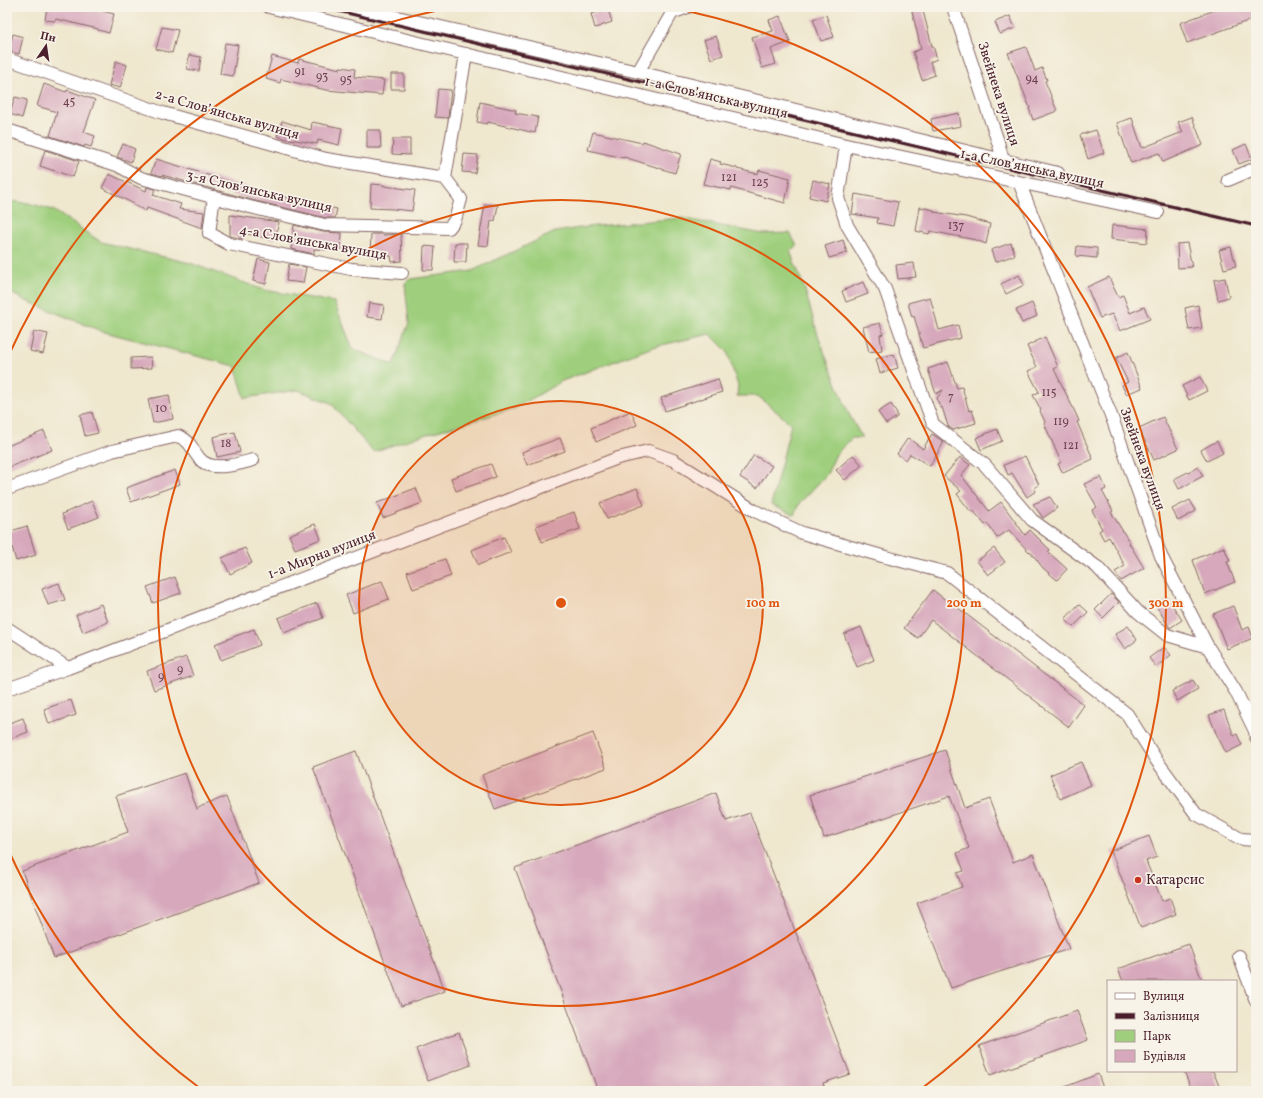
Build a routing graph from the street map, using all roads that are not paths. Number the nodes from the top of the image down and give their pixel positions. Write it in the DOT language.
graph roads {
  1 [pos="269,7"];
  2 [pos="353,7"];
  3 [pos="400,7"];
  4 [pos="688,7"];
  5 [pos="953,7"];
  6 [pos="667,10"];
  7 [pos="404,19"];
  8 [pos="466,54"];
  9 [pos="7,59"];
  10 [pos="638,72"];
  11 [pos="7,130"];
  12 [pos="846,145"];
  13 [pos="1003,160"];
  14 [pos="1256,168"];
  15 [pos="1058,173"];
  16 [pos="445,178"];
  17 [pos="1228,180"];
  18 [pos="1018,182"];
  19 [pos="214,198"];
  20 [pos="1158,212"];
  21 [pos="402,273"];
  22 [pos="253,460"];
  23 [pos="7,490"];
  24 [pos="7,628"];
  25 [pos="1208,647"];
  26 [pos="68,668"];
  27 [pos="7,689"];
  28 [pos="1256,737"];
  29 [pos="1256,840"];
  30 [pos="1239,956"];
  31 [pos="1256,1001"];
  1 -- 8 [label="street, 1-а Слов’янська вулиця"];
  2 -- 7 [label="street"];
  3 -- 7 [label="street"];
  4 -- 6 [label="street"];
  5 -- 13 [label="street, Звейнека вулиця"];
  6 -- 10 [label="street"];
  7 -- 10 [label="street"];
  8 -- 12 [label="street, 1-а Слов’янська вулиця"];
  8 -- 16 [label="street"];
  9 -- 16 [label="street, 2-а Слов’янська вулиця"];
  10 -- 13 [label="street"];
  11 -- 19 [label="street, 3-я Слов’янська вулиця"];
  12 -- 18 [label="street, 1-а Слов’янська вулиця"];
  12 -- 25 [label="street"];
  13 -- 15 [label="street, Звейнека вулиця"];
  14 -- 17 [label="street"];
  16 -- 19 [label="street, 3-я Слов’янська вулиця"];
  18 -- 20 [label="street, 1-а Слов’янська вулиця"];
  18 -- 25 [label="street, Звейнека вулиця"];
  19 -- 21 [label="street, 4-а Слов’янська вулиця"];
  22 -- 23 [label="street"];
  24 -- 26 [label="street"];
  25 -- 28 [label="street, Звейнека вулиця"];
  26 -- 27 [label="street, 1-а Мирна вулиця"];
  26 -- 29 [label="street, 1-а Мирна вулиця"];
  30 -- 31 [label="street"];
}
